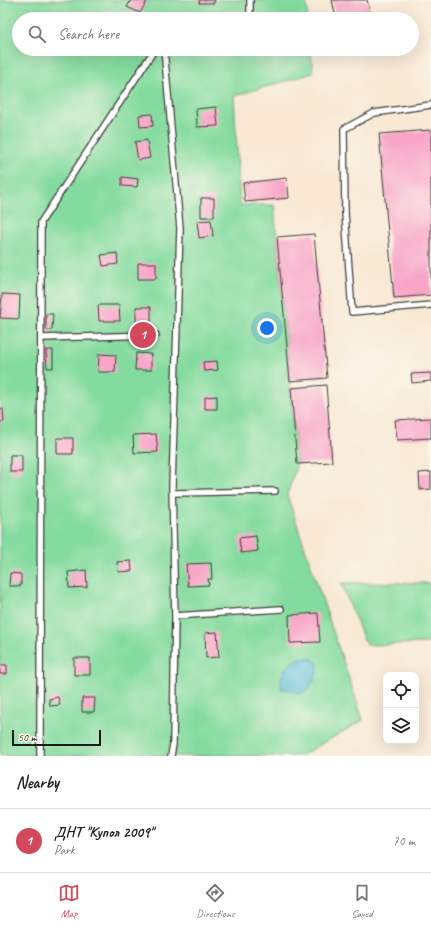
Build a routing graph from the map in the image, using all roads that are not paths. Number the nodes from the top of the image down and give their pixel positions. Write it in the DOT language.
graph roads {
  1 [pos="250,0"];
  2 [pos="250,12"];
  3 [pos="149,56"];
  4 [pos="165,56"];
  5 [pos="431,105"];
  6 [pos="431,305"];
  7 [pos="156,335"];
  8 [pos="41,338"];
  9 [pos="275,491"];
  10 [pos="173,493"];
  11 [pos="281,609"];
  12 [pos="175,616"];
  13 [pos="40,756"];
  14 [pos="171,756"];
  1 -- 2 [label="lane"];
  3 -- 8 [label="lane"];
  4 -- 10 [label="lane"];
  5 -- 6 [label="lane"];
  7 -- 8 [label="lane"];
  8 -- 13 [label="lane"];
  9 -- 10 [label="lane"];
  10 -- 12 [label="lane"];
  11 -- 12 [label="lane"];
  12 -- 14 [label="lane"];
}
